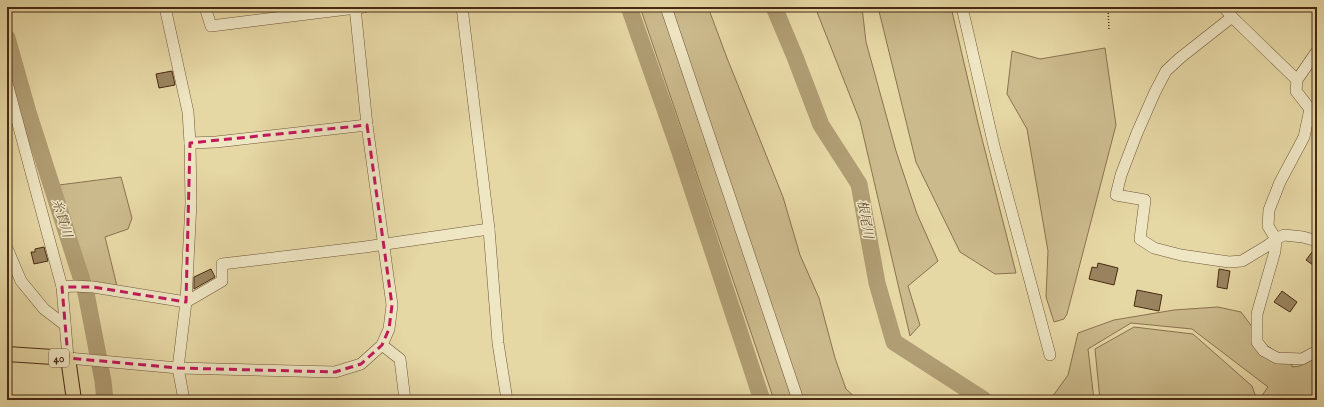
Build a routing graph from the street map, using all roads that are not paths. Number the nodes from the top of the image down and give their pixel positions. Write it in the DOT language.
graph roads {
  1 [pos="165,7"];
  2 [pos="205,7"];
  3 [pos="358,7"];
  4 [pos="462,7"];
  5 [pos="666,7"];
  6 [pos="962,7"];
  7 [pos="1224,7"];
  8 [pos="1232,17"];
  9 [pos="1317,50"];
  10 [pos="1297,80"];
  11 [pos="7,83"];
  12 [pos="1314,111"];
  13 [pos="368,125"];
  14 [pos="190,142"];
  15 [pos="489,229"];
  16 [pos="1276,239"];
  17 [pos="1317,241"];
  18 [pos="384,243"];
  19 [pos="7,248"];
  20 [pos="62,287"];
  21 [pos="186,302"];
  22 [pos="65,324"];
  23 [pos="382,345"];
  24 [pos="1317,351"];
  25 [pos="7,354"];
  26 [pos="1050,355"];
  27 [pos="68,358"];
  28 [pos="178,368"];
  29 [pos="74,400"];
  30 [pos="184,400"];
  31 [pos="405,400"];
  32 [pos="507,400"];
  33 [pos="798,400"];
  1 -- 14 [label="street"];
  2 -- 3 [label="street"];
  3 -- 13 [label="street"];
  4 -- 15 [label="street"];
  5 -- 33 [label="street"];
  6 -- 26 [label="street"];
  7 -- 8 [label="street"];
  8 -- 10 [label="street"];
  8 -- 16 [label="street"];
  9 -- 10 [label="street"];
  10 -- 12 [label="street"];
  11 -- 20 [label="street"];
  12 -- 16 [label="street"];
  13 -- 14 [label="street"];
  13 -- 18 [label="street"];
  14 -- 21 [label="street"];
  15 -- 18 [label="street"];
  15 -- 32 [label="street"];
  16 -- 17 [label="street"];
  16 -- 24 [label="street"];
  18 -- 21 [label="street"];
  18 -- 23 [label="street"];
  19 -- 22 [label="street"];
  20 -- 21 [label="street"];
  20 -- 22 [label="street"];
  21 -- 28 [label="street"];
  22 -- 27 [label="street"];
  23 -- 28 [label="street"];
  23 -- 31 [label="street"];
  25 -- 27 [label="main road, 40"];
  27 -- 28 [label="street"];
  27 -- 29 [label="main road, 40"];
  28 -- 30 [label="street"];
}
